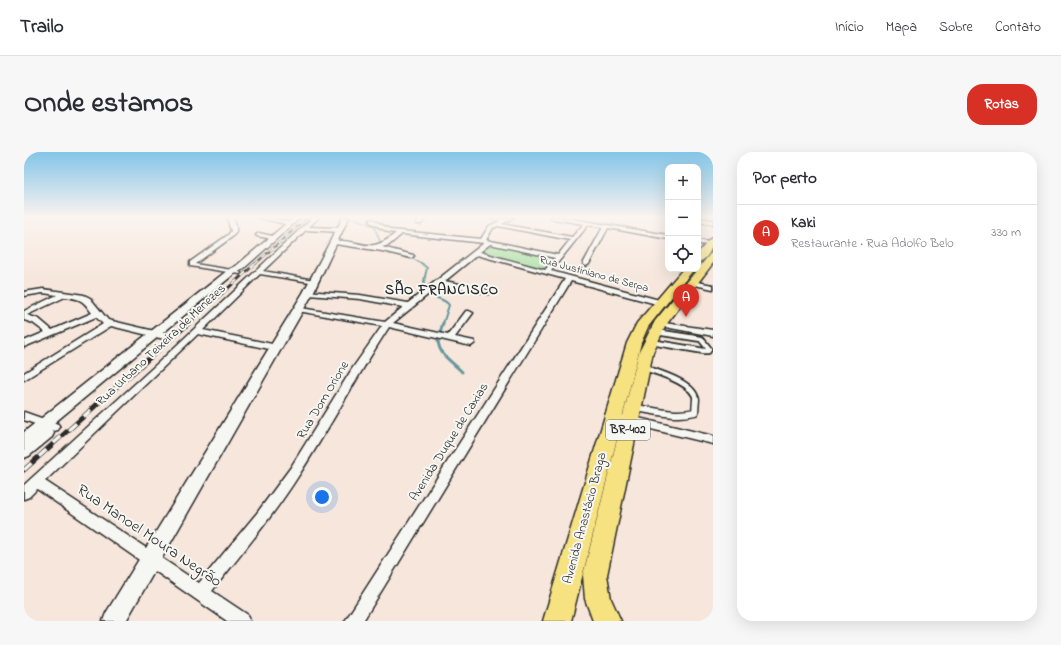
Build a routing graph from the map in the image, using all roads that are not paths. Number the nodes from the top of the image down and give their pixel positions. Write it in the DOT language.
graph roads {
  1 [pos="226,239"];
  2 [pos="271,239"];
  3 [pos="293,239"];
  4 [pos="336,239"];
  5 [pos="347,239"];
  6 [pos="393,239"];
  7 [pos="460,239"];
  8 [pos="487,239"];
  9 [pos="573,239"];
  10 [pos="599,239"];
  11 [pos="486,242"];
  12 [pos="701,243"];
  13 [pos="374,247"];
  14 [pos="712,247"];
  15 [pos="476,253"];
  16 [pos="411,256"];
  17 [pos="701,256"];
  18 [pos="559,257"];
  19 [pos="586,264"];
  20 [pos="236,271"];
  21 [pos="259,272"];
  22 [pos="547,272"];
  23 [pos="691,276"];
  24 [pos="569,278"];
  25 [pos="440,282"];
  26 [pos="713,287"];
  27 [pos="311,288"];
  28 [pos="485,292"];
  29 [pos="27,293"];
  30 [pos="65,294"];
  31 [pos="660,303"];
  32 [pos="410,306"];
  33 [pos="298,310"];
  34 [pos="469,313"];
  35 [pos="97,314"];
  36 [pos="24,315"];
  37 [pos="110,324"];
  38 [pos="387,324"];
  39 [pos="197,331"];
  40 [pos="655,332"];
  41 [pos="51,333"];
  42 [pos="713,333"];
  43 [pos="160,335"];
  44 [pos="450,338"];
  45 [pos="471,343"];
  46 [pos="24,344"];
  47 [pos="274,347"];
  48 [pos="639,361"];
  49 [pos="27,373"];
  50 [pos="625,414"];
  51 [pos="24,416"];
  52 [pos="49,425"];
  53 [pos="24,440"];
  54 [pos="713,440"];
  55 [pos="24,452"];
  56 [pos="36,482"];
  57 [pos="24,492"];
  58 [pos="150,559"];
  59 [pos="201,593"];
  60 [pos="114,621"];
  61 [pos="242,621"];
  62 [pos="353,621"];
  63 [pos="557,621"];
  64 [pos="607,621"];
  1 -- 20 [label="street"];
  2 -- 20 [label="street, Rua Urbano Teixeira de Menezes"];
  3 -- 21 [label="street, Rua Urbano Teixeira de Menezes"];
  4 -- 27 [label="street"];
  5 -- 13 [label="street"];
  6 -- 13 [label="street"];
  7 -- 11 [label="street"];
  8 -- 11 [label="street, Rua Dom Orione"];
  9 -- 18 [label="street"];
  10 -- 19 [label="street"];
  11 -- 15 [label="street, Rua Dom Orione"];
  11 -- 18 [label="street"];
  12 -- 14 [label="street"];
  13 -- 16 [label="street"];
  14 -- 17 [label="main road"];
  14 -- 23 [label="main road, Avenida Anastácio Braga / BR-402"];
  15 -- 22 [label="street, Rua Justiniano de Serpa"];
  15 -- 25 [label="street, Rua Dom Orione"];
  18 -- 22 [label="street"];
  20 -- 43 [label="street, Rua Urbano Teixeira de Menezes"];
  21 -- 27 [label="street"];
  21 -- 39 [label="street, Rua Urbano Teixeira de Menezes"];
  22 -- 24 [label="street, Rua Justiniano de Serpa"];
  23 -- 26 [label="street"];
  23 -- 31 [label="main road, Avenida Anastácio Braga / BR-402"];
  23 -- 40 [label="main road, Avenida Anastácio Braga / BR-402"];
  24 -- 31 [label="street, Rua Justiniano de Serpa"];
  24 -- 62 [label="street, Avenida Duque de Caxias"];
  25 -- 28 [label="street"];
  25 -- 32 [label="street, Rua Dom Orione"];
  27 -- 32 [label="street"];
  27 -- 33 [label="street"];
  29 -- 30 [label="street"];
  30 -- 35 [label="street"];
  30 -- 36 [label="street"];
  31 -- 48 [label="main road, Avenida Anastácio Braga / BR-402"];
  32 -- 38 [label="street, Rua Dom Orione"];
  33 -- 38 [label="street"];
  33 -- 47 [label="street"];
  34 -- 44 [label="street"];
  35 -- 37 [label="street"];
  35 -- 41 [label="street"];
  36 -- 41 [label="street"];
  37 -- 43 [label="street"];
  37 -- 49 [label="street"];
  38 -- 44 [label="street"];
  38 -- 59 [label="street, Rua Dom Orione"];
  39 -- 47 [label="street"];
  39 -- 56 [label="street, Rua Urbano Teixeira de Menezes"];
  40 -- 40 [label="lane"];
  40 -- 42 [label="street"];
  40 -- 48 [label="main road, Avenida Anastácio Braga / BR-402"];
  41 -- 46 [label="street"];
  43 -- 52 [label="street, Rua Urbano Teixeira de Menezes"];
  44 -- 45 [label="street"];
  47 -- 58 [label="street"];
  48 -- 50 [label="main road, Avenida Anastácio Braga / BR-402"];
  48 -- 50 [label="lane"];
  50 -- 54 [label="street"];
  50 -- 63 [label="main road, Avenida Anastácio Braga / BR-402"];
  50 -- 64 [label="main road, Avenida Anastácio Braga / BR-402"];
  51 -- 52 [label="street"];
  52 -- 53 [label="street, Rua Urbano Teixeira de Menezes"];
  52 -- 55 [label="street, Rua Urbano Teixeira de Menezes"];
  56 -- 57 [label="street, Rua Urbano Teixeira de Menezes"];
  56 -- 58 [label="street, Rua Manoel Moura Negrão"];
  58 -- 59 [label="street, Rua Manoel Moura Negrão"];
  58 -- 60 [label="street"];
  59 -- 61 [label="street, Rua Manoel Moura Negrão"];
}
